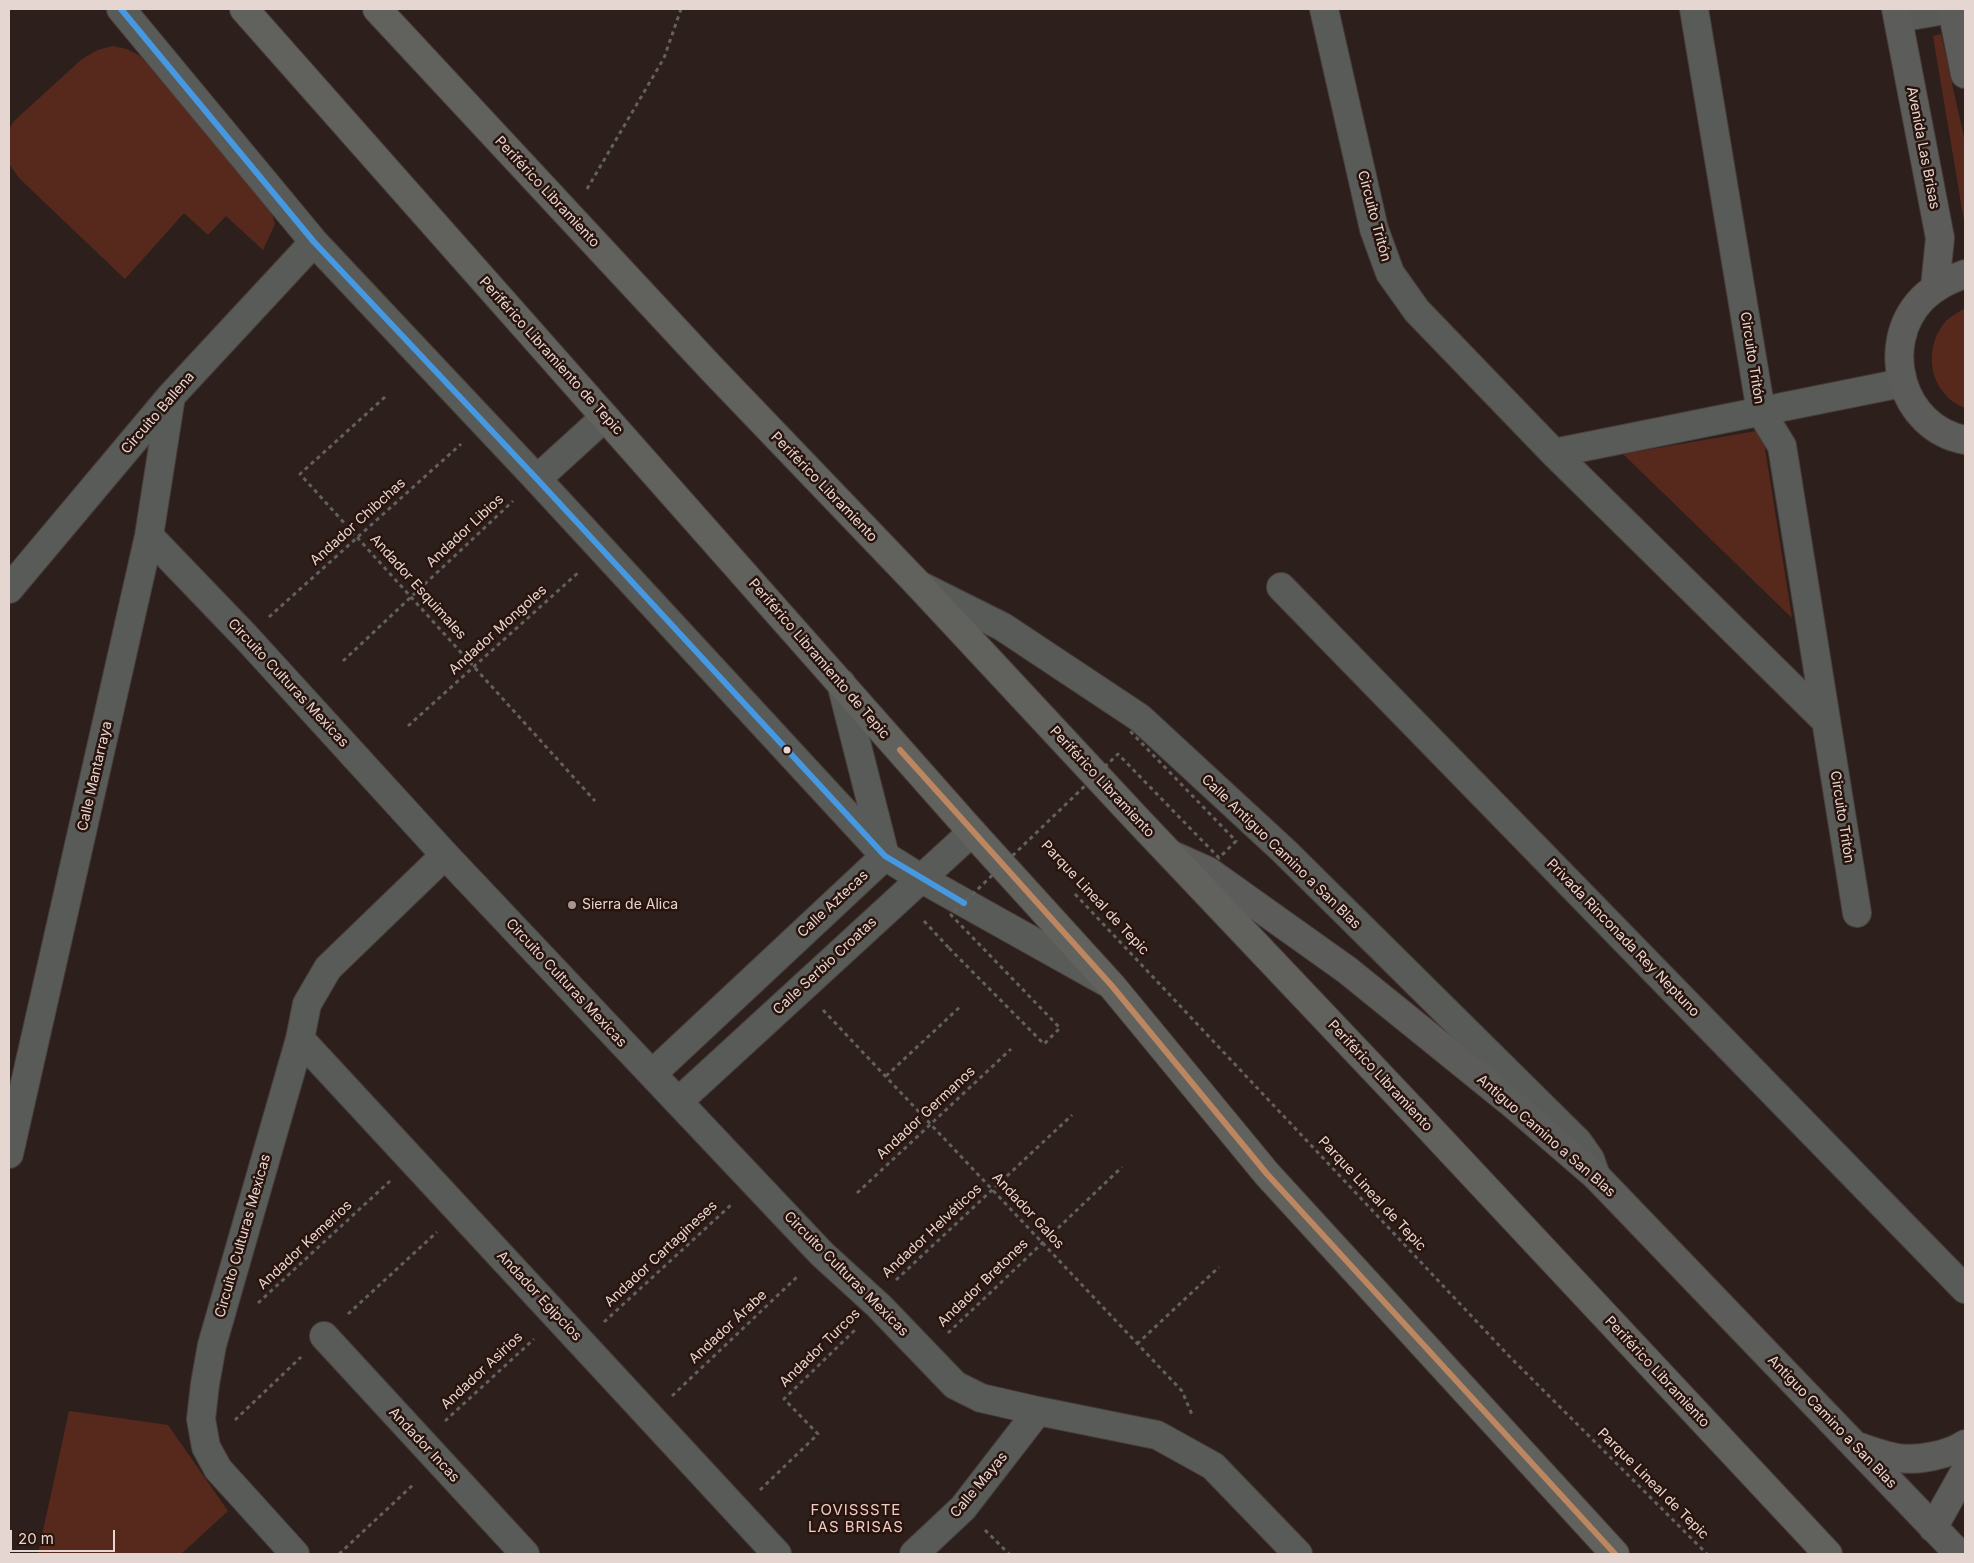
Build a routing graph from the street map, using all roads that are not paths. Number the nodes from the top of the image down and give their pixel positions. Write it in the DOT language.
graph roads {
  1 [pos="121,9"];
  2 [pos="244,9"];
  3 [pos="377,9"];
  4 [pos="1324,9"];
  5 [pos="1694,9"];
  6 [pos="1951,9"];
  7 [pos="1897,13"];
  8 [pos="1965,74"];
  9 [pos="314,242"];
  10 [pos="1965,274"];
  11 [pos="1935,288"];
  12 [pos="1902,383"];
  13 [pos="171,396"];
  14 [pos="1761,412"];
  15 [pos="605,416"];
  16 [pos="1965,440"];
  17 [pos="1554,453"];
  18 [pos="537,479"];
  19 [pos="149,536"];
  20 [pos="917,583"];
  21 [pos="1281,587"];
  22 [pos="9,589"];
  23 [pos="841,684"];
  24 [pos="1826,721"];
  25 [pos="972,832"];
  26 [pos="445,855"];
  27 [pos="1172,855"];
  28 [pos="885,856"];
  29 [pos="922,879"];
  30 [pos="1857,913"];
  31 [pos="1112,986"];
  32 [pos="300,1039"];
  33 [pos="652,1074"];
  34 [pos="679,1101"];
  35 [pos="12,1124"];
  36 [pos="9,1154"];
  37 [pos="1597,1177"];
  38 [pos="1965,1289"];
  39 [pos="324,1336"];
  40 [pos="1038,1411"];
  41 [pos="1965,1444"];
  42 [pos="1856,1446"];
  43 [pos="1965,1471"];
  44 [pos="1933,1528"];
  45 [pos="295,1554"];
  46 [pos="524,1554"];
  47 [pos="777,1554"];
  48 [pos="914,1554"];
  49 [pos="1298,1554"];
  50 [pos="1615,1554"];
  51 [pos="1828,1554"];
  52 [pos="1959,1554"];
  1 -- 9 [label="street"];
  2 -- 15 [label="highway, Periférico Libramiento de Tepic"];
  3 -- 20 [label="highway, Periférico Libramiento"];
  4 -- 17 [label="street, Circuito Tritón"];
  5 -- 14 [label="street, Circuito Tritón"];
  6 -- 7 [label="street"];
  6 -- 8 [label="street"];
  7 -- 11 [label="street, Avenida Las Brisas"];
  9 -- 13 [label="street, Circuito Ballena"];
  9 -- 18 [label="street"];
  10 -- 11 [label="street"];
  11 -- 12 [label="street"];
  12 -- 14 [label="street, Circuito Tritón"];
  12 -- 16 [label="street"];
  13 -- 19 [label="street, Calle Mantarraya"];
  13 -- 22 [label="street, Circuito Ballena"];
  14 -- 17 [label="street, Circuito Tritón"];
  14 -- 24 [label="street, Circuito Tritón"];
  15 -- 18 [label="street"];
  15 -- 23 [label="highway, Periférico Libramiento de Tepic"];
  17 -- 24 [label="street, Circuito Tritón"];
  18 -- 28 [label="street"];
  19 -- 26 [label="street, Circuito Culturas Mexicas"];
  19 -- 35 [label="street, Calle Mantarraya"];
  20 -- 27 [label="highway, Periférico Libramiento"];
  20 -- 37 [label="street, Calle Antiguo Camino a San Blas"];
  21 -- 38 [label="street, Privada Rinconada Rey Neptuno"];
  23 -- 25 [label="highway, Periférico Libramiento de Tepic"];
  23 -- 28 [label="street"];
  24 -- 30 [label="street, Circuito Tritón"];
  25 -- 29 [label="street, Calle Serbio Croatas"];
  25 -- 31 [label="highway, Periférico Libramiento de Tepic"];
  26 -- 32 [label="street, Circuito Culturas Mexicas"];
  26 -- 33 [label="street, Circuito Culturas Mexicas"];
  27 -- 37 [label="street, Antiguo Camino a San Blas"];
  27 -- 51 [label="highway, Periférico Libramiento"];
  28 -- 29 [label="street"];
  28 -- 33 [label="street, Calle Aztecas"];
  29 -- 31 [label="street"];
  29 -- 34 [label="street, Calle Serbio Croatas"];
  31 -- 50 [label="highway, Periférico Libramiento de Tepic"];
  32 -- 45 [label="street, Circuito Culturas Mexicas"];
  32 -- 47 [label="street, Andador Egipcios"];
  33 -- 34 [label="street, Circuito Culturas Mexicas"];
  34 -- 40 [label="street, Circuito Culturas Mexicas"];
  35 -- 36 [label="street, Calle Mantarraya"];
  37 -- 42 [label="street, Antiguo Camino a San Blas"];
  39 -- 46 [label="street, Andador Incas"];
  40 -- 48 [label="street, Calle Mayas"];
  40 -- 49 [label="street, Circuito Culturas Mexicas"];
  41 -- 42 [label="street"];
  42 -- 44 [label="street, Antiguo Camino a San Blas"];
  43 -- 44 [label="street"];
  44 -- 52 [label="street, Antiguo Camino a San Blas"];
}
